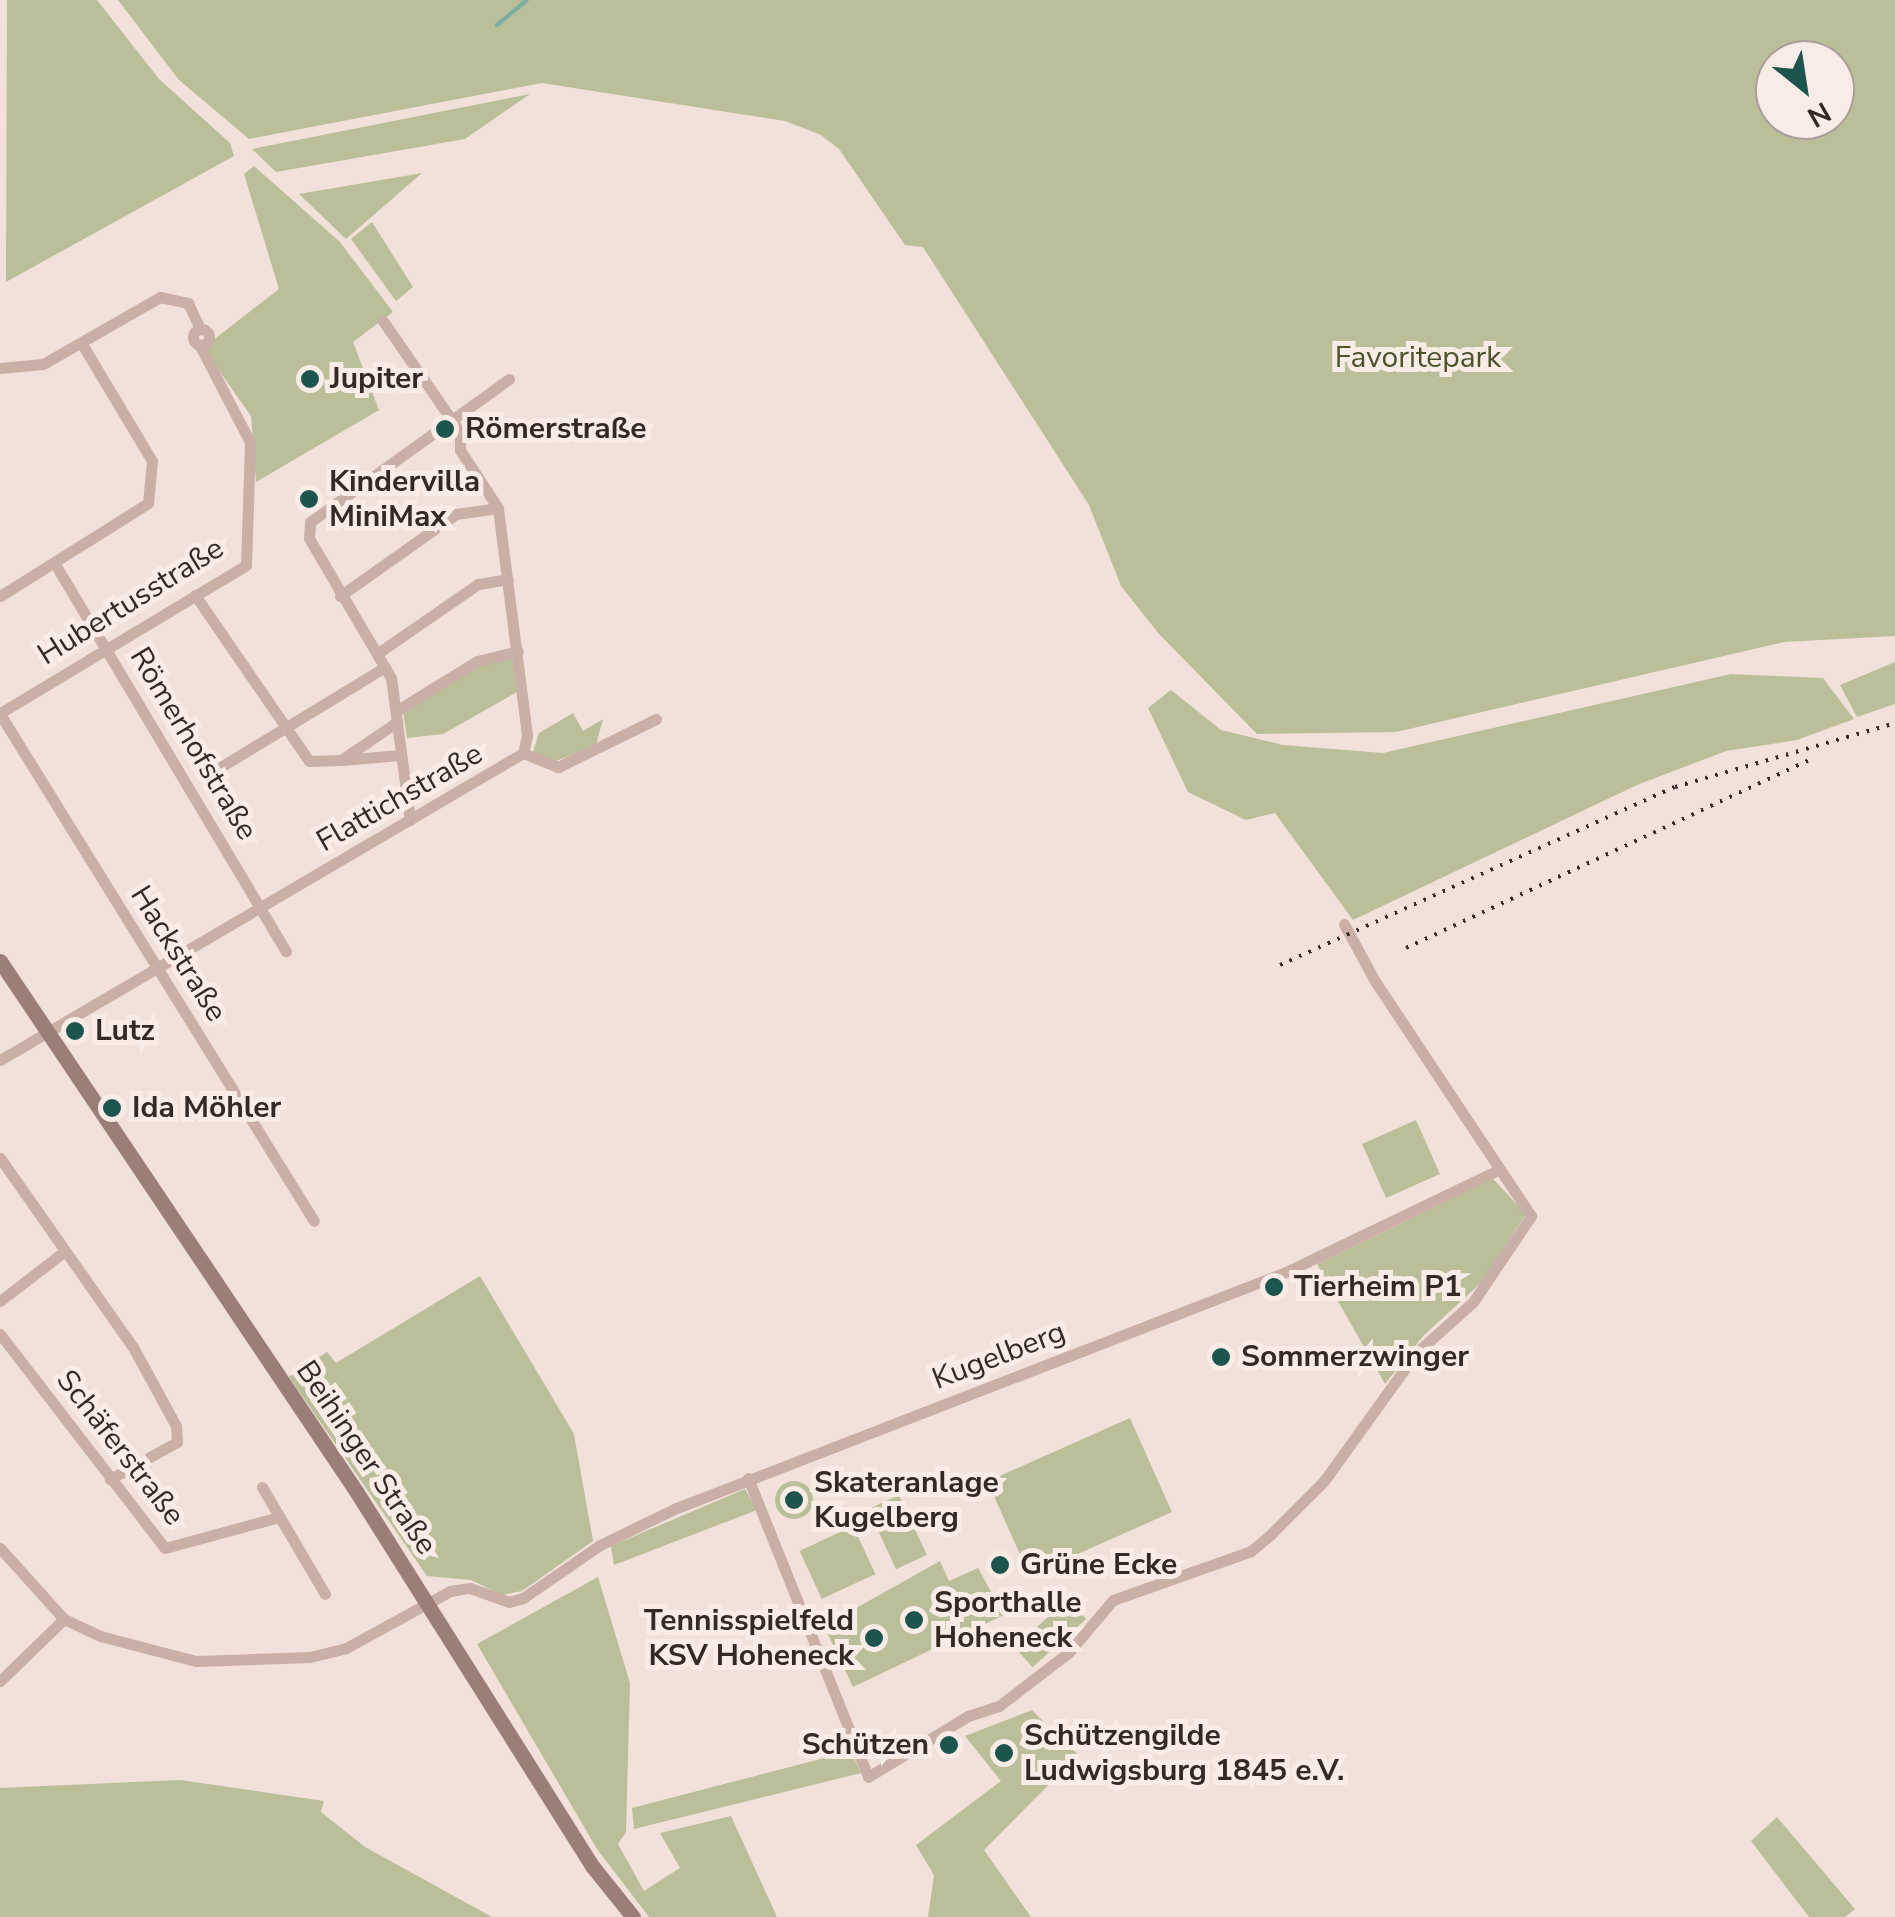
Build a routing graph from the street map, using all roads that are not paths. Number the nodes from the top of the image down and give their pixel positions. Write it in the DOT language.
graph roads {
  1 [pos="383,321"];
  2 [pos="82,344"];
  3 [pos="0,368"];
  4 [pos="509,380"];
  5 [pos="452,420"];
  6 [pos="498,508"];
  7 [pos="55,564"];
  8 [pos="508,579"];
  9 [pos="195,595"];
  10 [pos="0,596"];
  11 [pos="340,596"];
  12 [pos="106,648"];
  13 [pos="518,651"];
  14 [pos="378,652"];
  15 [pos="384,667"];
  16 [pos="0,714"];
  17 [pos="397,717"];
  18 [pos="656,720"];
  19 [pos="286,728"];
  20 [pos="523,754"];
  21 [pos="400,755"];
  22 [pos="341,760"];
  23 [pos="214,771"];
  24 [pos="410,820"];
  25 [pos="262,906"];
  26 [pos="1344,924"];
  27 [pos="286,951"];
  28 [pos="0,962"];
  29 [pos="157,967"];
  30 [pos="48,1032"];
  31 [pos="0,1060"];
  32 [pos="0,1158"];
  33 [pos="1498,1170"];
  34 [pos="314,1221"];
  35 [pos="65,1251"];
  36 [pos="0,1302"];
  37 [pos="0,1334"];
  38 [pos="748,1478"];
  39 [pos="110,1479"];
  40 [pos="262,1487"];
  41 [pos="279,1517"];
  42 [pos="0,1548"];
  43 [pos="324,1594"];
  44 [pos="428,1602"];
  45 [pos="64,1619"];
  46 [pos="0,1682"];
  47 [pos="633,1917"];
  1 -- 5 [label="street, Flattichstraße"];
  2 -- 3 [label="street"];
  2 -- 7 [label="street"];
  2 -- 9 [label="street, Hubertusstraße"];
  4 -- 5 [label="street"];
  5 -- 6 [label="street, Flattichstraße"];
  5 -- 11 [label="street"];
  6 -- 8 [label="street, Flattichstraße"];
  6 -- 11 [label="street"];
  7 -- 10 [label="street"];
  7 -- 12 [label="street, Römerhofstraße"];
  8 -- 13 [label="street, Flattichstraße"];
  8 -- 14 [label="street"];
  9 -- 12 [label="street, Hubertusstraße"];
  9 -- 19 [label="street"];
  11 -- 14 [label="street"];
  12 -- 16 [label="street, Hubertusstraße"];
  12 -- 25 [label="street, Römerhofstraße"];
  13 -- 17 [label="street"];
  13 -- 20 [label="street, Flattichstraße"];
  14 -- 15 [label="street"];
  15 -- 17 [label="street"];
  15 -- 19 [label="street"];
  16 -- 29 [label="street, Hackstraße"];
  17 -- 21 [label="street"];
  17 -- 22 [label="street"];
  18 -- 20 [label="street"];
  19 -- 22 [label="street"];
  19 -- 23 [label="street"];
  20 -- 24 [label="street, Flattichstraße"];
  21 -- 22 [label="street"];
  21 -- 24 [label="street"];
  24 -- 25 [label="street, Flattichstraße"];
  25 -- 27 [label="street, Römerhofstraße"];
  25 -- 29 [label="street, Flattichstraße"];
  26 -- 33 [label="street"];
  28 -- 30 [label="main road, Beihinger Straße"];
  29 -- 30 [label="street, Flattichstraße"];
  29 -- 34 [label="street, Hackstraße"];
  30 -- 31 [label="street, Flattichstraße"];
  30 -- 44 [label="main road, Beihinger Straße"];
  32 -- 35 [label="street"];
  33 -- 38 [label="street, Kugelberg"];
  33 -- 38 [label="street"];
  35 -- 36 [label="street"];
  35 -- 39 [label="street"];
  37 -- 39 [label="street, Schäferstraße"];
  38 -- 44 [label="street, Kugelberg"];
  39 -- 41 [label="street, Schäferstraße"];
  40 -- 41 [label="street"];
  41 -- 43 [label="street"];
  42 -- 45 [label="street"];
  44 -- 45 [label="street"];
  44 -- 47 [label="main road, Beihinger Straße"];
  45 -- 46 [label="street"];
}
